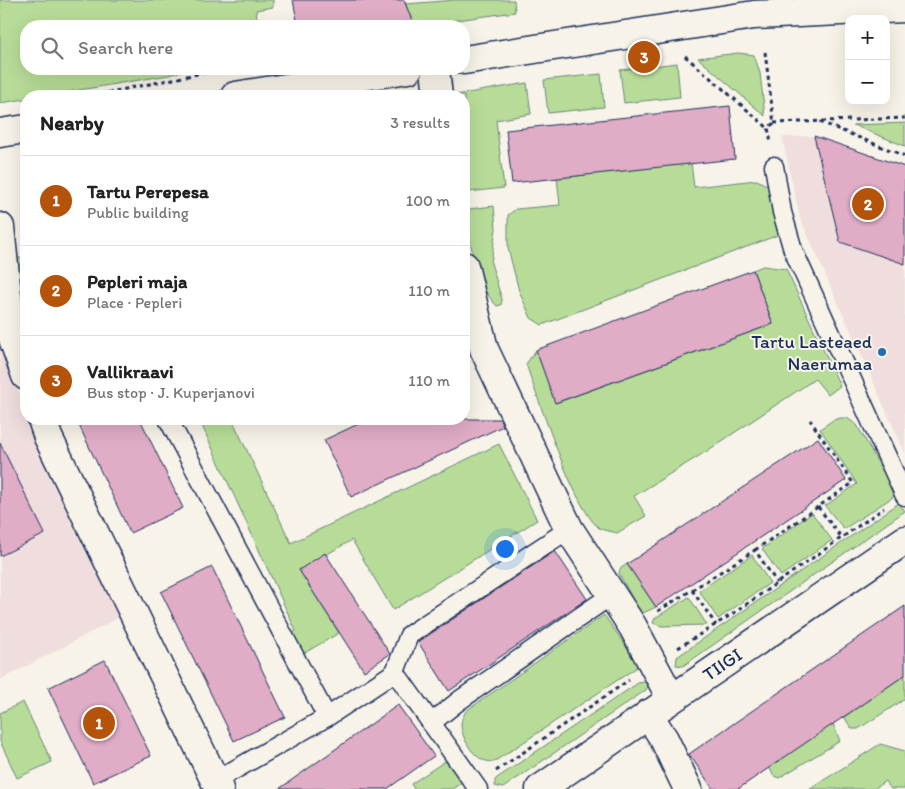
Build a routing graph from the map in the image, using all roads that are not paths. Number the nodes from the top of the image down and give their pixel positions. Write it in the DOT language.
graph roads {
  1 [pos="753,8"];
  2 [pos="905,8"];
  3 [pos="470,59"];
  4 [pos="370,75"];
  5 [pos="436,75"];
  6 [pos="273,90"];
  7 [pos="437,90"];
  8 [pos="20,130"];
  9 [pos="0,133"];
  10 [pos="774,166"];
  11 [pos="1,238"];
  12 [pos="470,291"];
  13 [pos="20,352"];
  14 [pos="44,425"];
  15 [pos="171,425"];
  16 [pos="904,495"];
  17 [pos="569,529"];
  18 [pos="905,540"];
  19 [pos="613,594"];
  20 [pos="394,672"];
  21 [pos="671,698"];
  22 [pos="648,714"];
  23 [pos="327,717"];
  24 [pos="431,723"];
  25 [pos="217,785"];
  26 [pos="477,787"];
  27 [pos="540,789"];
  28 [pos="688,789"];
  1 -- 2 [label="street"];
  1 -- 3 [label="street"];
  4 -- 6 [label="street"];
  5 -- 7 [label="street"];
  8 -- 9 [label="street"];
  10 -- 16 [label="lane"];
  11 -- 13 [label="street"];
  12 -- 17 [label="street"];
  14 -- 25 [label="street"];
  15 -- 23 [label="lane"];
  17 -- 19 [label="street"];
  17 -- 20 [label="lane"];
  18 -- 21 [label="street, TIIGI"];
  19 -- 21 [label="street"];
  19 -- 24 [label="lane"];
  20 -- 23 [label="lane"];
  20 -- 24 [label="lane"];
  21 -- 22 [label="street, TIIGI"];
  22 -- 27 [label="street, TIIGI"];
  22 -- 28 [label="street"];
  23 -- 25 [label="lane"];
  24 -- 26 [label="lane"];
}
